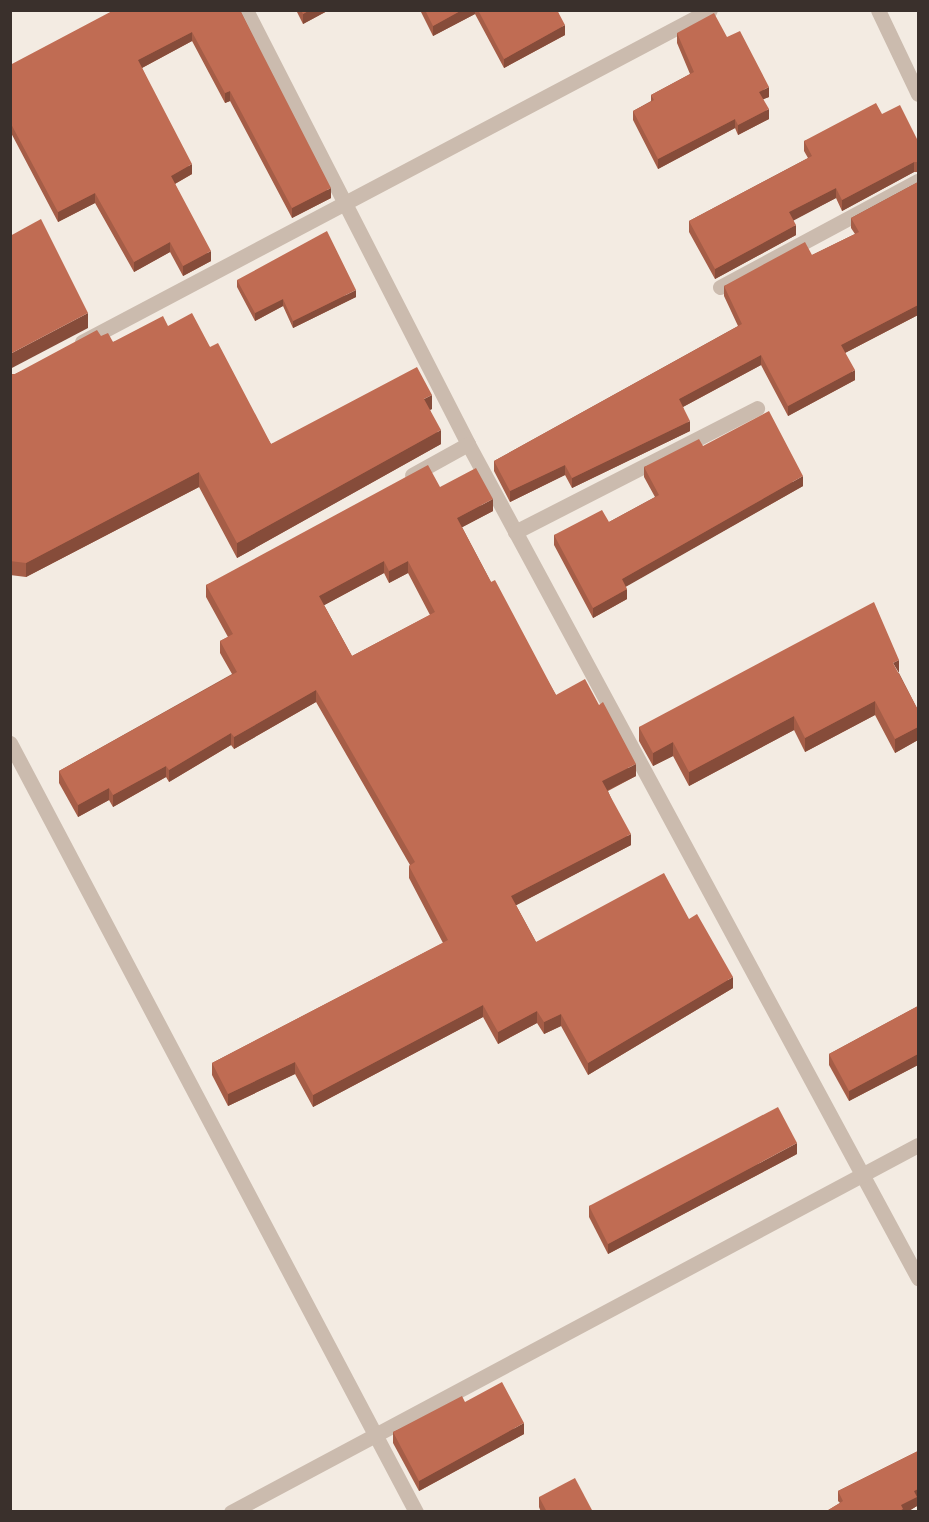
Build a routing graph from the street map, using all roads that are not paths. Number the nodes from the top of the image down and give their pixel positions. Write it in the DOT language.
graph roads {
  1 [pos="246,10"];
  2 [pos="710,10"];
  3 [pos="878,10"];
  4 [pos="918,94"];
  5 [pos="918,181"];
  6 [pos="346,203"];
  7 [pos="720,287"];
  8 [pos="63,352"];
  9 [pos="757,408"];
  10 [pos="468,444"];
  11 [pos="396,483"];
  12 [pos="515,532"];
  13 [pos="10,743"];
  14 [pos="918,1145"];
  15 [pos="862,1174"];
  16 [pos="918,1278"];
  17 [pos="375,1435"];
  18 [pos="231,1512"];
  19 [pos="416,1512"];
  1 -- 6 [label="street"];
  2 -- 6 [label="street"];
  3 -- 4 [label="street"];
  5 -- 7 [label="street"];
  6 -- 8 [label="street"];
  6 -- 10 [label="street"];
  9 -- 12 [label="street"];
  10 -- 11 [label="street"];
  10 -- 12 [label="street"];
  12 -- 15 [label="street"];
  13 -- 17 [label="street"];
  14 -- 15 [label="street"];
  15 -- 16 [label="street"];
  15 -- 17 [label="street"];
  17 -- 18 [label="street"];
  17 -- 19 [label="street"];
}
